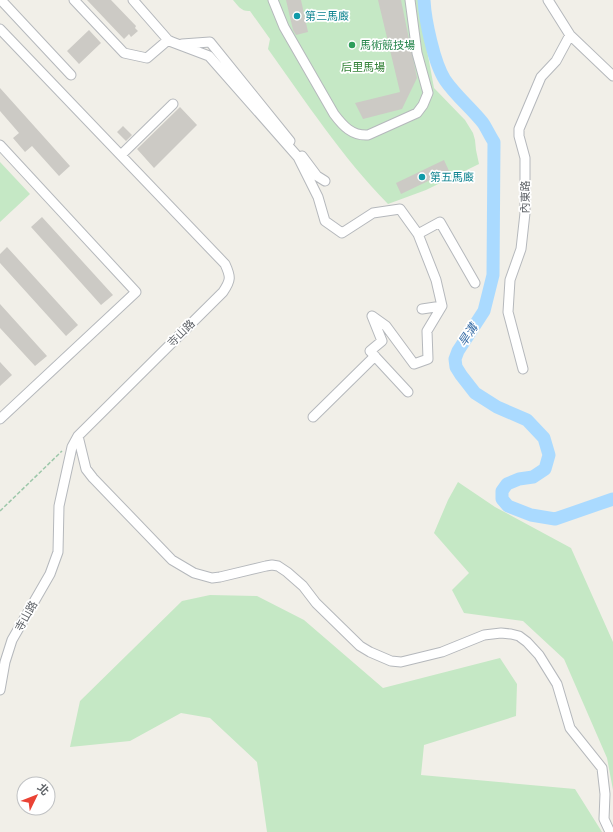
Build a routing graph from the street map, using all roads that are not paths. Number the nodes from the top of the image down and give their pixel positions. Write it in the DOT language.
graph roads {
  1 [pos="1,0"];
  2 [pos="74,0"];
  3 [pos="133,0"];
  4 [pos="273,0"];
  5 [pos="410,0"];
  6 [pos="548,0"];
  7 [pos="0,29"];
  8 [pos="570,35"];
  9 [pos="168,40"];
  10 [pos="178,45"];
  11 [pos="71,75"];
  12 [pos="613,76"];
  13 [pos="173,104"];
  14 [pos="0,145"];
  15 [pos="121,155"];
  16 [pos="325,180"];
  17 [pos="418,234"];
  18 [pos="475,283"];
  19 [pos="442,306"];
  20 [pos="422,309"];
  21 [pos="375,356"];
  22 [pos="523,370"];
  23 [pos="408,392"];
  24 [pos="313,417"];
  25 [pos="0,419"];
  26 [pos="78,436"];
  27 [pos="0,690"];
  28 [pos="610,832"];
  1 -- 11 [label="street"];
  2 -- 9 [label="street"];
  3 -- 9 [label="street"];
  4 -- 5 [label="street"];
  6 -- 8 [label="street"];
  7 -- 15 [label="street, 寺山路"];
  8 -- 12 [label="street"];
  8 -- 22 [label="street, 內東路"];
  9 -- 10 [label="street"];
  10 -- 16 [label="street"];
  10 -- 17 [label="street"];
  13 -- 15 [label="street"];
  14 -- 25 [label="street"];
  15 -- 26 [label="street, 寺山路"];
  17 -- 18 [label="street"];
  17 -- 19 [label="street"];
  19 -- 20 [label="street"];
  19 -- 21 [label="street"];
  21 -- 23 [label="street"];
  21 -- 24 [label="street"];
  26 -- 27 [label="street, 寺山路"];
  26 -- 28 [label="street"];
}
